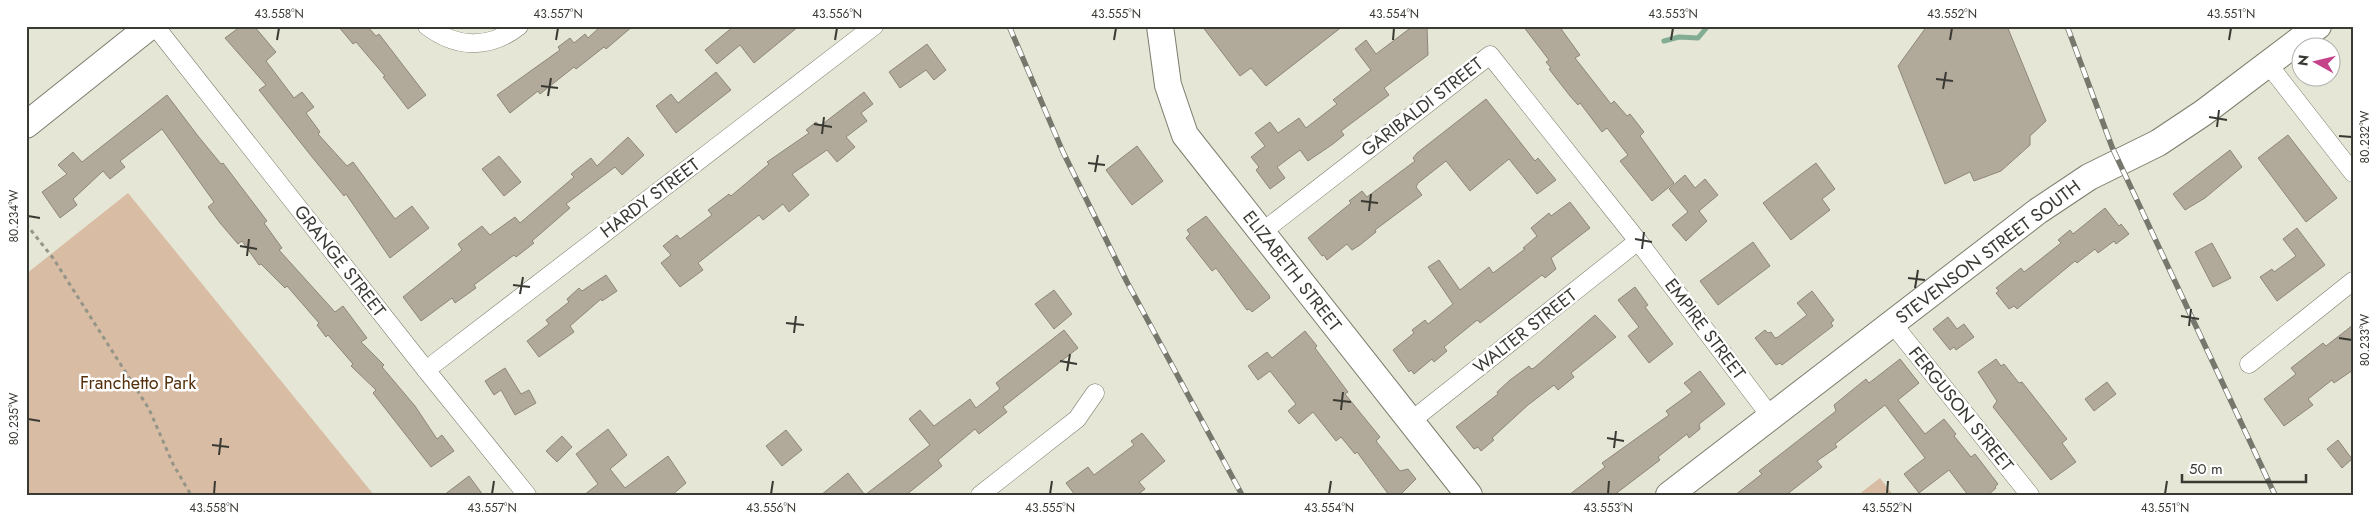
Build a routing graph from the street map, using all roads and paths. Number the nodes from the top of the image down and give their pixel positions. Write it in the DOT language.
graph roads {
  1 [pos="150,26"];
  2 [pos="156,26"];
  3 [pos="427,26"];
  4 [pos="519,26"];
  5 [pos="874,26"];
  6 [pos="1160,26"];
  7 [pos="2318,26"];
  8 [pos="2268,64"];
  9 [pos="26,125"];
  10 [pos="2353,173"];
  11 [pos="26,224"];
  12 [pos="1262,232"];
  13 [pos="1638,241"];
  14 [pos="2353,281"];
  15 [pos="1892,324"];
  16 [pos="2249,364"];
  17 [pos="426,370"];
  18 [pos="1094,393"];
  19 [pos="1771,417"];
  20 [pos="1411,421"];
  21 [pos="191,495"];
  22 [pos="527,495"];
  23 [pos="980,495"];
  24 [pos="1469,495"];
  25 [pos="1669,495"];
  26 [pos="2030,495"];
  1 -- 9 [label="street"];
  2 -- 17 [label="street, GRANGE STREET"];
  3 -- 4 [label="street"];
  5 -- 17 [label="street, HARDY STREET"];
  6 -- 12 [label="street, ELIZABETH STREET"];
  7 -- 8 [label="street, STEVENSON STREET SOUTH"];
  8 -- 10 [label="street"];
  8 -- 15 [label="street, STEVENSON STREET SOUTH"];
  11 -- 21 [label="path"];
  12 -- 13 [label="street, GARIBALDI STREET"];
  12 -- 20 [label="street, ELIZABETH STREET"];
  13 -- 19 [label="street, EMPIRE STREET"];
  13 -- 20 [label="street, WALTER STREET"];
  14 -- 16 [label="street"];
  15 -- 19 [label="street, STEVENSON STREET SOUTH"];
  15 -- 26 [label="street, FERGUSON STREET"];
  17 -- 22 [label="street, GRANGE STREET"];
  18 -- 23 [label="street"];
  19 -- 25 [label="street, STEVENSON STREET SOUTH"];
  20 -- 24 [label="street, ELIZABETH STREET"];
}
